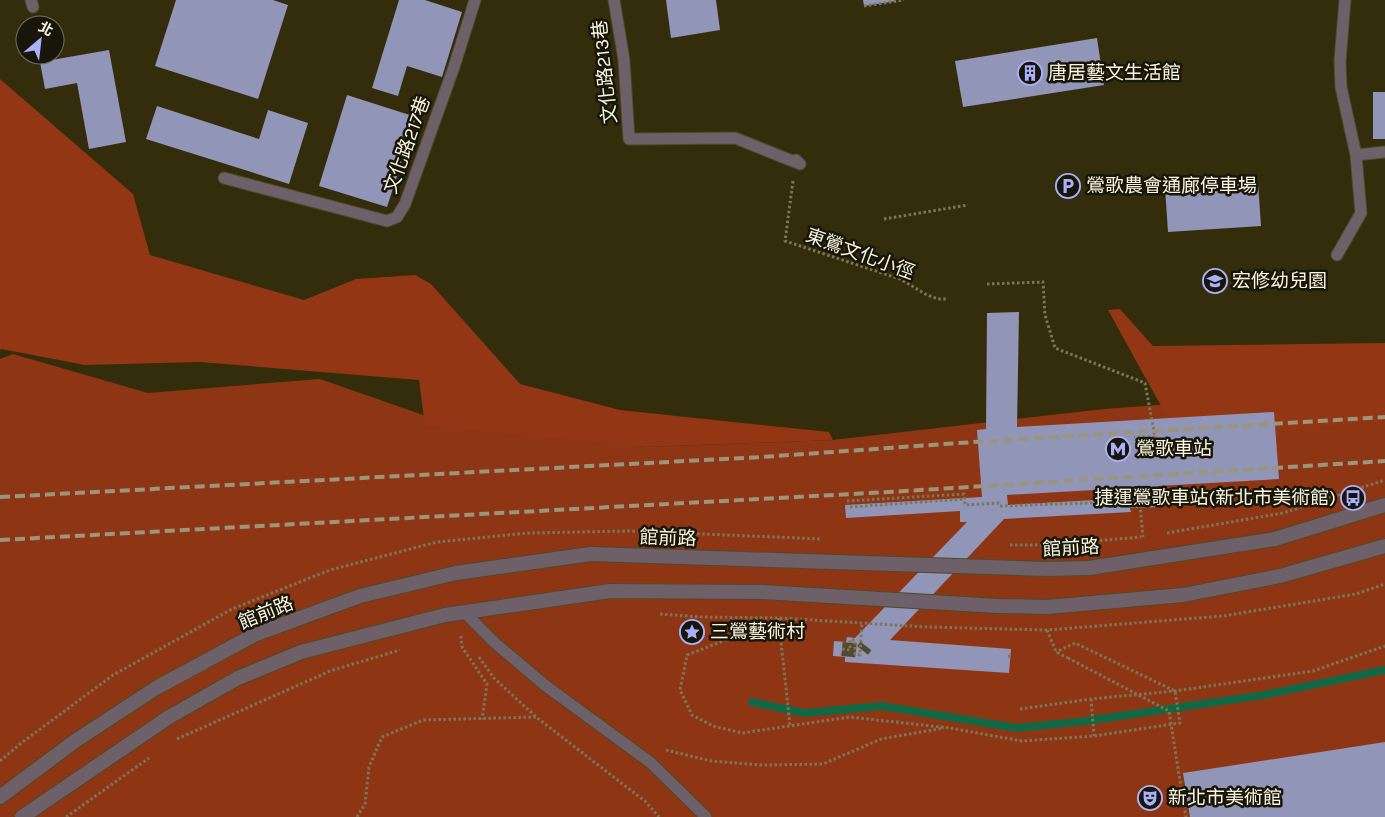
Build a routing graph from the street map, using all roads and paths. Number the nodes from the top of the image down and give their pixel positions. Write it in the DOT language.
graph roads {
  1 [pos="475,0"];
  2 [pos="614,0"];
  3 [pos="904,0"];
  4 [pos="1345,0"];
  5 [pos="864,6"];
  6 [pos="1385,152"];
  7 [pos="1356,155"];
  8 [pos="796,160"];
  9 [pos="224,178"];
  10 [pos="968,205"];
  11 [pos="884,219"];
  12 [pos="1337,255"];
  13 [pos="986,284"];
  14 [pos="947,299"];
  15 [pos="1134,437"];
  16 [pos="965,499"];
  17 [pos="847,501"];
  18 [pos="1385,505"];
  19 [pos="850,507"];
  20 [pos="1143,537"];
  21 [pos="1385,546"];
  22 [pos="1385,584"];
  23 [pos="464,612"];
  24 [pos="779,618"];
  25 [pos="779,623"];
  26 [pos="862,623"];
  27 [pos="1014,630"];
  28 [pos="1047,630"];
  29 [pos="466,639"];
  30 [pos="1385,646"];
  31 [pos="842,649"];
  32 [pos="1056,652"];
  33 [pos="478,654"];
  34 [pos="1008,656"];
  35 [pos="1013,656"];
  36 [pos="1175,691"];
  37 [pos="1091,699"];
  38 [pos="1020,709"];
  39 [pos="536,717"];
  40 [pos="482,719"];
  41 [pos="790,726"];
  42 [pos="950,728"];
  43 [pos="1094,736"];
  44 [pos="711,761"];
  45 [pos="0,797"];
  46 [pos="22,817"];
  47 [pos="357,817"];
  48 [pos="659,817"];
  49 [pos="706,817"];
  50 [pos="1186,817"];
  1 -- 9 [label="lane, 文化路217巷"];
  2 -- 8 [label="lane, 文化路213巷"];
  3 -- 5 [label="path"];
  4 -- 7 [label="lane"];
  6 -- 7 [label="lane"];
  7 -- 12 [label="lane"];
  8 -- 14 [label="path, 東鶯文化小徑"];
  10 -- 11 [label="path"];
  13 -- 15 [label="path"];
  16 -- 17 [label="path"];
  16 -- 19 [label="path"];
  16 -- 20 [label="path"];
  18 -- 45 [label="street, 館前路"];
  21 -- 23 [label="street"];
  22 -- 28 [label="path"];
  23 -- 46 [label="street"];
  23 -- 49 [label="lane"];
  24 -- 25 [label="path"];
  25 -- 41 [label="path"];
  25 -- 41 [label="path"];
  26 -- 31 [label="path"];
  27 -- 28 [label="path"];
  28 -- 32 [label="path"];
  29 -- 40 [label="path"];
  30 -- 36 [label="path"];
  32 -- 36 [label="path"];
  32 -- 50 [label="path, bridge"];
  33 -- 39 [label="path"];
  34 -- 35 [label="path"];
  36 -- 37 [label="path"];
  36 -- 43 [label="path"];
  37 -- 38 [label="path"];
  37 -- 43 [label="path"];
  39 -- 40 [label="path"];
  39 -- 48 [label="path"];
  40 -- 47 [label="path"];
  41 -- 42 [label="path"];
  42 -- 43 [label="path"];
  42 -- 44 [label="path"];
}
